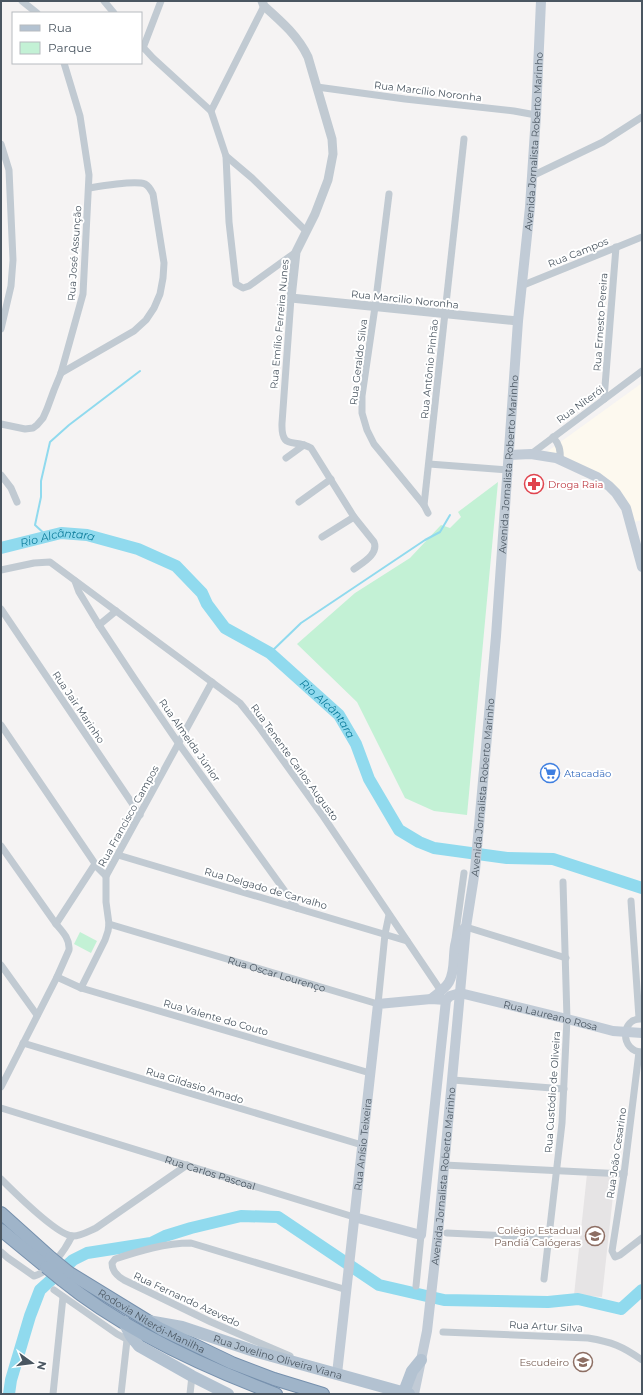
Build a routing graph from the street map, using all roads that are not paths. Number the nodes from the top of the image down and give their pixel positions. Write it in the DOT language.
graph roads {
  1 [pos="22,1"];
  2 [pos="104,1"];
  3 [pos="161,1"];
  4 [pos="541,1"];
  5 [pos="263,4"];
  6 [pos="36,12"];
  7 [pos="113,12"];
  8 [pos="142,47"];
  9 [pos="64,64"];
  10 [pos="317,87"];
  11 [pos="211,111"];
  12 [pos="536,115"];
  13 [pos="642,117"];
  14 [pos="464,139"];
  15 [pos="1,144"];
  16 [pos="226,156"];
  17 [pos="532,176"];
  18 [pos="89,188"];
  19 [pos="389,194"];
  20 [pos="306,231"];
  21 [pos="642,237"];
  22 [pos="616,247"];
  23 [pos="296,252"];
  24 [pos="521,286"];
  25 [pos="291,298"];
  26 [pos="375,307"];
  27 [pos="445,314"];
  28 [pos="518,321"];
  29 [pos="1,329"];
  30 [pos="642,371"];
  31 [pos="61,373"];
  32 [pos="604,399"];
  33 [pos="1,424"];
  34 [pos="553,437"];
  35 [pos="304,445"];
  36 [pos="531,454"];
  37 [pos="509,455"];
  38 [pos="286,458"];
  39 [pos="560,460"];
  40 [pos="429,464"];
  41 [pos="508,470"];
  42 [pos="1,475"];
  43 [pos="331,480"];
  44 [pos="18,502"];
  45 [pos="299,502"];
  46 [pos="424,505"];
  47 [pos="428,513"];
  48 [pos="354,517"];
  49 [pos="322,537"];
  50 [pos="642,567"];
  51 [pos="354,569"];
  52 [pos="1,570"];
  53 [pos="74,580"];
  54 [pos="1,609"];
  55 [pos="116,611"];
  56 [pos="99,625"];
  57 [pos="212,682"];
  58 [pos="1,725"];
  59 [pos="179,744"];
  60 [pos="140,815"];
  61 [pos="1,846"];
  62 [pos="118,855"];
  63 [pos="95,864"];
  64 [pos="464,873"];
  65 [pos="106,876"];
  66 [pos="563,882"];
  67 [pos="631,901"];
  68 [pos="297,908"];
  69 [pos="389,915"];
  70 [pos="109,924"];
  71 [pos="58,927"];
  72 [pos="466,927"];
  73 [pos="386,934"];
  74 [pos="407,941"];
  75 [pos="454,945"];
  76 [pos="566,958"];
  77 [pos="1,965"];
  78 [pos="57,978"];
  79 [pos="81,988"];
  80 [pos="441,991"];
  81 [pos="460,993"];
  82 [pos="431,999"];
  83 [pos="446,1000"];
  84 [pos="378,1004"];
  85 [pos="37,1015"];
  86 [pos="641,1018"];
  87 [pos="567,1019"];
  88 [pos="625,1032"];
  89 [pos="642,1033"];
  90 [pos="23,1043"];
  91 [pos="641,1052"];
  92 [pos="370,1073"];
  93 [pos="438,1079"];
  94 [pos="453,1080"];
  95 [pos="2,1082"];
  96 [pos="564,1089"];
  97 [pos="1,1108"];
  98 [pos="362,1145"];
  99 [pos="187,1165"];
  100 [pos="444,1165"];
  101 [pos="556,1170"];
  102 [pos="624,1174"];
  103 [pos="1,1179"];
  104 [pos="1,1213"];
  105 [pos="354,1217"];
  106 [pos="1,1230"];
  107 [pos="448,1233"];
  108 [pos="421,1235"];
  109 [pos="72,1236"];
  110 [pos="549,1238"];
  111 [pos="642,1238"];
  112 [pos="1,1252"];
  113 [pos="48,1263"];
  114 [pos="65,1276"];
  115 [pos="544,1279"];
  116 [pos="416,1286"];
  117 [pos="54,1290"];
  118 [pos="346,1290"];
  119 [pos="63,1297"];
  120 [pos="147,1321"];
  121 [pos="124,1322"];
  122 [pos="443,1332"];
  123 [pos="127,1340"];
  124 [pos="140,1346"];
  125 [pos="421,1360"];
  126 [pos="642,1360"];
  127 [pos="311,1367"];
  128 [pos="337,1374"];
  129 [pos="192,1376"];
  130 [pos="403,1393"];
  131 [pos="53,1394"];
  132 [pos="121,1394"];
  133 [pos="190,1394"];
  134 [pos="228,1394"];
  135 [pos="276,1394"];
  136 [pos="323,1394"];
  1 -- 6 [label="street"];
  2 -- 7 [label="street"];
  3 -- 8 [label="street"];
  4 -- 12 [label="main road, Avenida Jornalista Roberto Marinho"];
  5 -- 10 [label="street, Rua Emílio Ferreira Nunes"];
  5 -- 11 [label="street"];
  8 -- 11 [label="street"];
  9 -- 18 [label="street, Rua José Assunção"];
  10 -- 12 [label="street, Rua Marcílio Noronha"];
  10 -- 20 [label="street, Rua Emílio Ferreira Nunes"];
  11 -- 16 [label="street"];
  12 -- 17 [label="main road, Avenida Jornalista Roberto Marinho"];
  13 -- 17 [label="street"];
  14 -- 27 [label="street, Rua Antônio Pinhão"];
  15 -- 29 [label="street"];
  16 -- 20 [label="street"];
  16 -- 23 [label="street"];
  17 -- 24 [label="main road, Avenida Jornalista Roberto Marinho"];
  18 -- 31 [label="street, Rua José Assunção"];
  18 -- 31 [label="street"];
  19 -- 26 [label="street, Rua Geraldo Silva"];
  20 -- 23 [label="street, Rua Emílio Ferreira Nunes"];
  21 -- 22 [label="street, Rua Campos"];
  22 -- 24 [label="street, Rua Campos"];
  22 -- 32 [label="street, Rua Ernesto Pereira"];
  23 -- 25 [label="street, Rua Emílio Ferreira Nunes"];
  24 -- 28 [label="main road, Avenida Jornalista Roberto Marinho"];
  25 -- 26 [label="street, Rua Marcilio Noronha"];
  25 -- 35 [label="street, Rua Emílio Ferreira Nunes"];
  26 -- 27 [label="street, Rua Marcilio Noronha"];
  26 -- 46 [label="street, Rua Geraldo Silva"];
  27 -- 28 [label="street, Rua Marcilio Noronha"];
  27 -- 40 [label="street, Rua Antônio Pinhão"];
  28 -- 37 [label="main road, Avenida Jornalista Roberto Marinho"];
  30 -- 32 [label="street, Rua Niterói"];
  31 -- 33 [label="street, Rua José Assunção"];
  32 -- 34 [label="street, Rua Niterói"];
  34 -- 36 [label="street, Rua Niterói"];
  34 -- 39 [label="street"];
  35 -- 38 [label="street"];
  35 -- 43 [label="street, Rua Emílio Ferreira Nunes"];
  36 -- 37 [label="main road"];
  36 -- 39 [label="main road"];
  37 -- 41 [label="main road, Avenida Jornalista Roberto Marinho"];
  39 -- 50 [label="main road"];
  40 -- 41 [label="street"];
  40 -- 46 [label="street, Rua Antônio Pinhão"];
  41 -- 72 [label="main road, Avenida Jornalista Roberto Marinho"];
  42 -- 44 [label="street"];
  43 -- 45 [label="street"];
  43 -- 48 [label="street, Rua Emílio Ferreira Nunes"];
  46 -- 47 [label="street, Rua Geraldo Silva"];
  48 -- 49 [label="street"];
  48 -- 51 [label="street, Rua Emílio Ferreira Nunes"];
  52 -- 53 [label="street, Rua Tenente Carlos Augusto"];
  53 -- 55 [label="street, Rua Tenente Carlos Augusto"];
  53 -- 56 [label="street, Rua Almeida Júnior"];
  54 -- 60 [label="street, Rua Jair Marinho"];
  55 -- 56 [label="street"];
  55 -- 57 [label="street, Rua Tenente Carlos Augusto"];
  56 -- 59 [label="street, Rua Almeida Júnior"];
  57 -- 59 [label="street, Rua Francisco Campos"];
  57 -- 69 [label="street, Rua Tenente Carlos Augusto"];
  58 -- 63 [label="street"];
  59 -- 60 [label="street, Rua Francisco Campos"];
  59 -- 68 [label="street, Rua Almeida Júnior"];
  60 -- 62 [label="street, Rua Francisco Campos"];
  61 -- 71 [label="street"];
  62 -- 65 [label="street, Rua Francisco Campos"];
  62 -- 68 [label="street, Rua Delgado de Carvalho"];
  63 -- 65 [label="street"];
  63 -- 71 [label="street, Rua Francisco Campos"];
  64 -- 75 [label="street, Avenida Jornalista Roberto Marinho"];
  65 -- 70 [label="street, Rua Francisco Campos"];
  66 -- 76 [label="street, Rua Custódio de Oliveira"];
  67 -- 86 [label="street"];
  68 -- 73 [label="street, Rua Delgado de Carvalho"];
  69 -- 73 [label="street, Rua Anísio Teixeira"];
  69 -- 74 [label="street, Rua Tenente Carlos Augusto"];
  70 -- 79 [label="street, Rua Francisco Campos"];
  70 -- 84 [label="street, Rua Oscar Lourenço"];
  71 -- 78 [label="street"];
  72 -- 75 [label="main road, Avenida Jornalista Roberto Marinho"];
  72 -- 76 [label="street"];
  72 -- 81 [label="main road, Avenida Jornalista Roberto Marinho"];
  73 -- 74 [label="street, Rua Delgado de Carvalho"];
  73 -- 84 [label="street, Rua Anísio Teixeira"];
  74 -- 80 [label="street, Rua Tenente Carlos Augusto"];
  75 -- 80 [label="main road, Avenida Jornalista Roberto Marinho"];
  76 -- 87 [label="street, Rua Custódio de Oliveira"];
  77 -- 85 [label="street"];
  78 -- 79 [label="street, Rua Valente do Couto"];
  78 -- 85 [label="street"];
  79 -- 92 [label="street, Rua Valente do Couto"];
  80 -- 82 [label="main road, Avenida Jornalista Roberto Marinho"];
  81 -- 83 [label="main road"];
  81 -- 87 [label="main road, Rua Laureano Rosa"];
  81 -- 94 [label="main road, Avenida Jornalista Roberto Marinho"];
  82 -- 83 [label="main road, Rua Oscar Lourenço"];
  82 -- 84 [label="main road, Rua Oscar Lourenço"];
  83 -- 93 [label="main road, Avenida Jornalista Roberto Marinho"];
  84 -- 92 [label="main road, Rua Anísio Teixeira"];
  85 -- 90 [label="street"];
  86 -- 88 [label="street"];
  87 -- 88 [label="main road, Rua Laureano Rosa"];
  87 -- 96 [label="street, Rua Custódio de Oliveira"];
  88 -- 89 [label="main road, Rua Laureano Rosa"];
  88 -- 91 [label="street"];
  90 -- 95 [label="street"];
  90 -- 98 [label="street, Rua Gildasio Amado"];
  91 -- 102 [label="street, Rua João Cesarino"];
  92 -- 98 [label="main road, Rua Anísio Teixeira"];
  93 -- 94 [label="main road"];
  93 -- 108 [label="main road, Avenida Jornalista Roberto Marinho"];
  94 -- 96 [label="street"];
  94 -- 100 [label="main road, Avenida Jornalista Roberto Marinho"];
  96 -- 101 [label="street, Rua Custódio de Oliveira"];
  97 -- 99 [label="street, Rua Carlos Pascoal"];
  98 -- 105 [label="main road, Rua Anísio Teixeira"];
  99 -- 105 [label="street, Rua Carlos Pascoal"];
  99 -- 109 [label="street"];
  100 -- 101 [label="street"];
  100 -- 125 [label="main road, Avenida Jornalista Roberto Marinho"];
  101 -- 102 [label="street"];
  101 -- 110 [label="street, Rua Custódio de Oliveira"];
  102 -- 111 [label="street, Rua João Cesarino"];
  103 -- 109 [label="street"];
  104 -- 113 [label="highway, Rodovia Niterói-Manilha"];
  105 -- 108 [label="main road, Rua Carlos Pascoal"];
  105 -- 118 [label="main road, Rua Anísio Teixeira"];
  106 -- 113 [label="highway, Rodovia Niterói-Manilha"];
  107 -- 110 [label="street"];
  108 -- 116 [label="street, Avenida Jornalista Roberto Marinho"];
  109 -- 112 [label="street"];
  110 -- 115 [label="street, Rua Custódio de Oliveira"];
  113 -- 114 [label="highway, Rodovia Niterói-Manilha, bridge"];
  114 -- 120 [label="highway, Rodovia Niterói-Manilha"];
  114 -- 121 [label="highway, Rodovia Niterói-Manilha"];
  117 -- 119 [label="street"];
  118 -- 127 [label="street, Rua Fernando Azevedo"];
  118 -- 128 [label="main road, Rua Anísio Teixeira"];
  119 -- 123 [label="street"];
  119 -- 131 [label="street"];
  120 -- 127 [label="main road, Rua Jovelino Oliveira Viana"];
  120 -- 136 [label="highway, Rodovia Niterói-Manilha"];
  121 -- 124 [label="main road"];
  121 -- 135 [label="highway, Rodovia Niterói-Manilha"];
  122 -- 126 [label="street, Rua Artur Silva"];
  123 -- 124 [label="street"];
  123 -- 132 [label="street"];
  124 -- 129 [label="main road"];
  125 -- 130 [label="main road"];
  127 -- 128 [label="main road, Rua Jovelino Oliveira Viana"];
  128 -- 130 [label="main road, Rua Jovelino Oliveira Viana"];
  129 -- 133 [label="street"];
  129 -- 134 [label="main road"];
}
